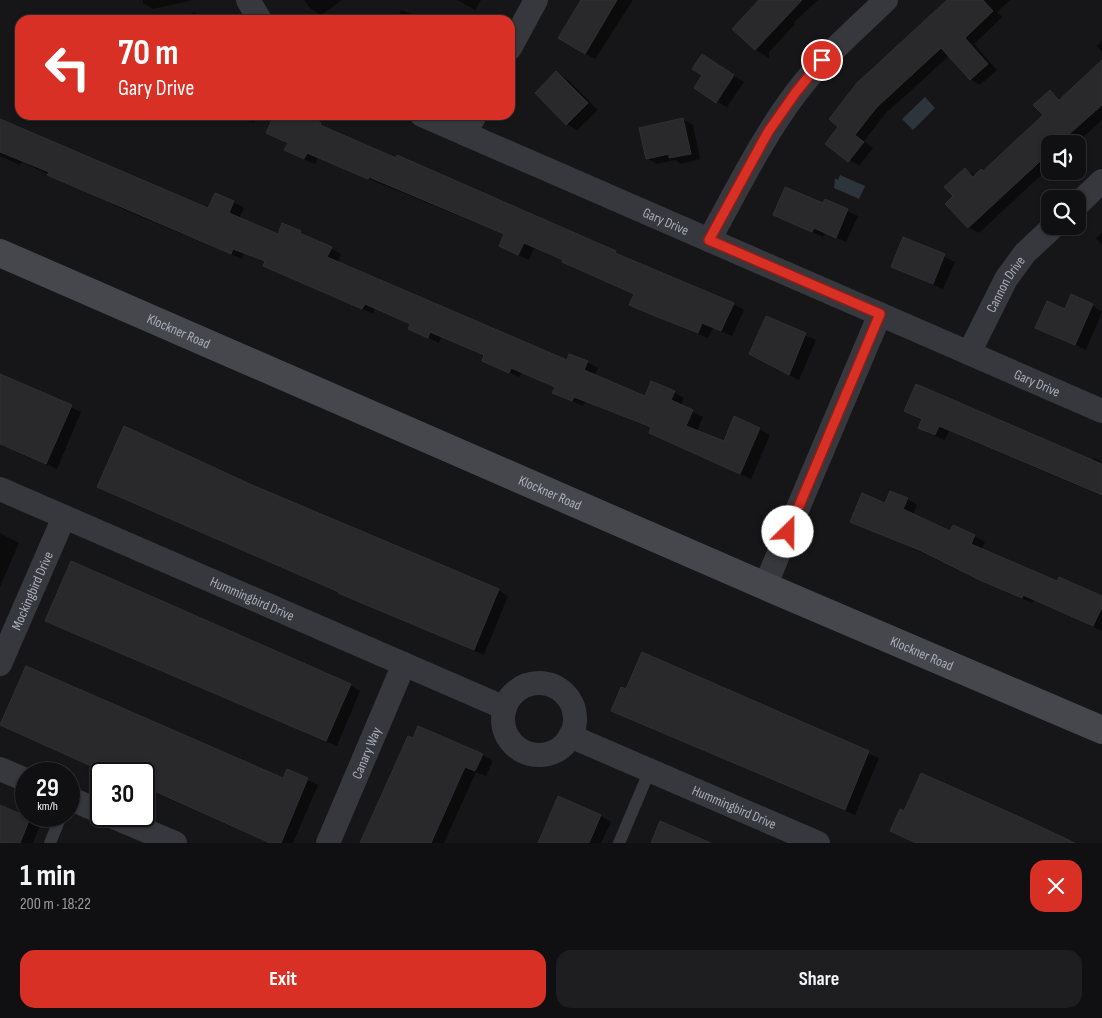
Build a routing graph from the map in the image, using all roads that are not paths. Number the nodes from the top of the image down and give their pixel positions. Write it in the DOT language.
graph roads {
  1 [pos="248,0"];
  2 [pos="536,0"];
  3 [pos="886,0"];
  4 [pos="257,15"];
  5 [pos="515,39"];
  6 [pos="449,120"];
  7 [pos="470,124"];
  8 [pos="1102,181"];
  9 [pos="1086,196"];
  10 [pos="1044,235"];
  11 [pos="709,240"];
  12 [pos="0,253"];
  13 [pos="880,314"];
  14 [pos="969,353"];
  15 [pos="1102,411"];
  16 [pos="0,489"];
  17 [pos="64,517"];
  18 [pos="765,586"];
  19 [pos="0,664"];
  20 [pos="404,664"];
  21 [pos="504,708"];
  22 [pos="1102,730"];
  23 [pos="570,736"];
  24 [pos="0,770"];
  25 [pos="650,770"];
  26 [pos="15,776"];
  27 [pos="57,827"];
  28 [pos="137,827"];
  29 [pos="50,843"];
  30 [pos="175,843"];
  31 [pos="328,843"];
  32 [pos="619,843"];
  33 [pos="818,843"];
  1 -- 4 [label="street"];
  2 -- 5 [label="street"];
  3 -- 11 [label="street"];
  6 -- 7 [label="street, Gary Drive"];
  7 -- 11 [label="street, Gary Drive"];
  8 -- 9 [label="street"];
  10 -- 14 [label="street, Cannon Drive"];
  11 -- 13 [label="street, Gary Drive"];
  12 -- 18 [label="main road, Klockner Road"];
  13 -- 14 [label="street, Gary Drive"];
  13 -- 18 [label="street"];
  14 -- 15 [label="street, Gary Drive"];
  16 -- 17 [label="street, Hummingbird Drive"];
  17 -- 19 [label="street, Mockingbird Drive"];
  17 -- 20 [label="street, Hummingbird Drive"];
  18 -- 22 [label="main road, Klockner Road"];
  20 -- 21 [label="street, Hummingbird Drive"];
  20 -- 31 [label="street, Canary Way"];
  21 -- 23 [label="street"];
  21 -- 23 [label="street"];
  23 -- 25 [label="street, Hummingbird Drive"];
  24 -- 26 [label="street"];
  25 -- 32 [label="lane"];
  25 -- 33 [label="street, Hummingbird Drive"];
  27 -- 29 [label="lane"];
  28 -- 30 [label="street"];
}
